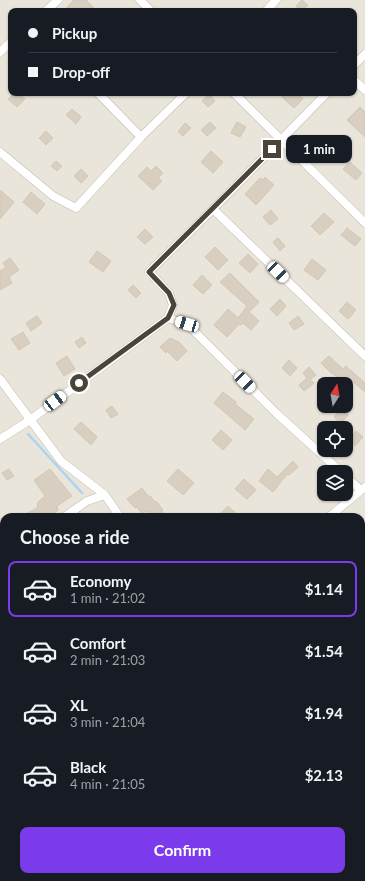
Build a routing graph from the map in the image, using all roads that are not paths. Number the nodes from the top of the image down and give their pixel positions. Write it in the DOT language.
graph roads {
  1 [pos="58,0"];
  2 [pos="140,0"];
  3 [pos="276,0"];
  4 [pos="49,8"];
  5 [pos="147,8"];
  6 [pos="269,8"];
  7 [pos="8,45"];
  8 [pos="0,52"];
  9 [pos="365,54"];
  10 [pos="357,62"];
  11 [pos="357,83"];
  12 [pos="365,90"];
  13 [pos="101,96"];
  14 [pos="183,96"];
  15 [pos="237,96"];
  16 [pos="324,96"];
  17 [pos="141,137"];
  18 [pos="281,139"];
  19 [pos="0,152"];
  20 [pos="213,208"];
  21 [pos="365,223"];
  22 [pos="168,318"];
  23 [pos="365,356"];
  24 [pos="0,379"];
  25 [pos="30,420"];
  26 [pos="0,439"];
  27 [pos="333,465"];
  28 [pos="353,481"];
  29 [pos="363,489"];
  30 [pos="105,495"];
  31 [pos="70,513"];
  32 [pos="117,513"];
  33 [pos="335,513"];
  1 -- 4 [label="street"];
  2 -- 5 [label="street"];
  3 -- 6 [label="street"];
  7 -- 8 [label="street"];
  9 -- 10 [label="street"];
  11 -- 12 [label="street"];
  13 -- 17 [label="street"];
  14 -- 17 [label="street"];
  15 -- 18 [label="street"];
  16 -- 18 [label="street"];
  17 -- 19 [label="street"];
  18 -- 20 [label="street"];
  18 -- 21 [label="street"];
  20 -- 22 [label="street"];
  20 -- 23 [label="street"];
  22 -- 25 [label="street"];
  22 -- 27 [label="street"];
  24 -- 25 [label="street"];
  25 -- 26 [label="street"];
  25 -- 30 [label="street"];
  28 -- 29 [label="street"];
  29 -- 33 [label="street"];
  30 -- 31 [label="street"];
  30 -- 32 [label="street"];
}
